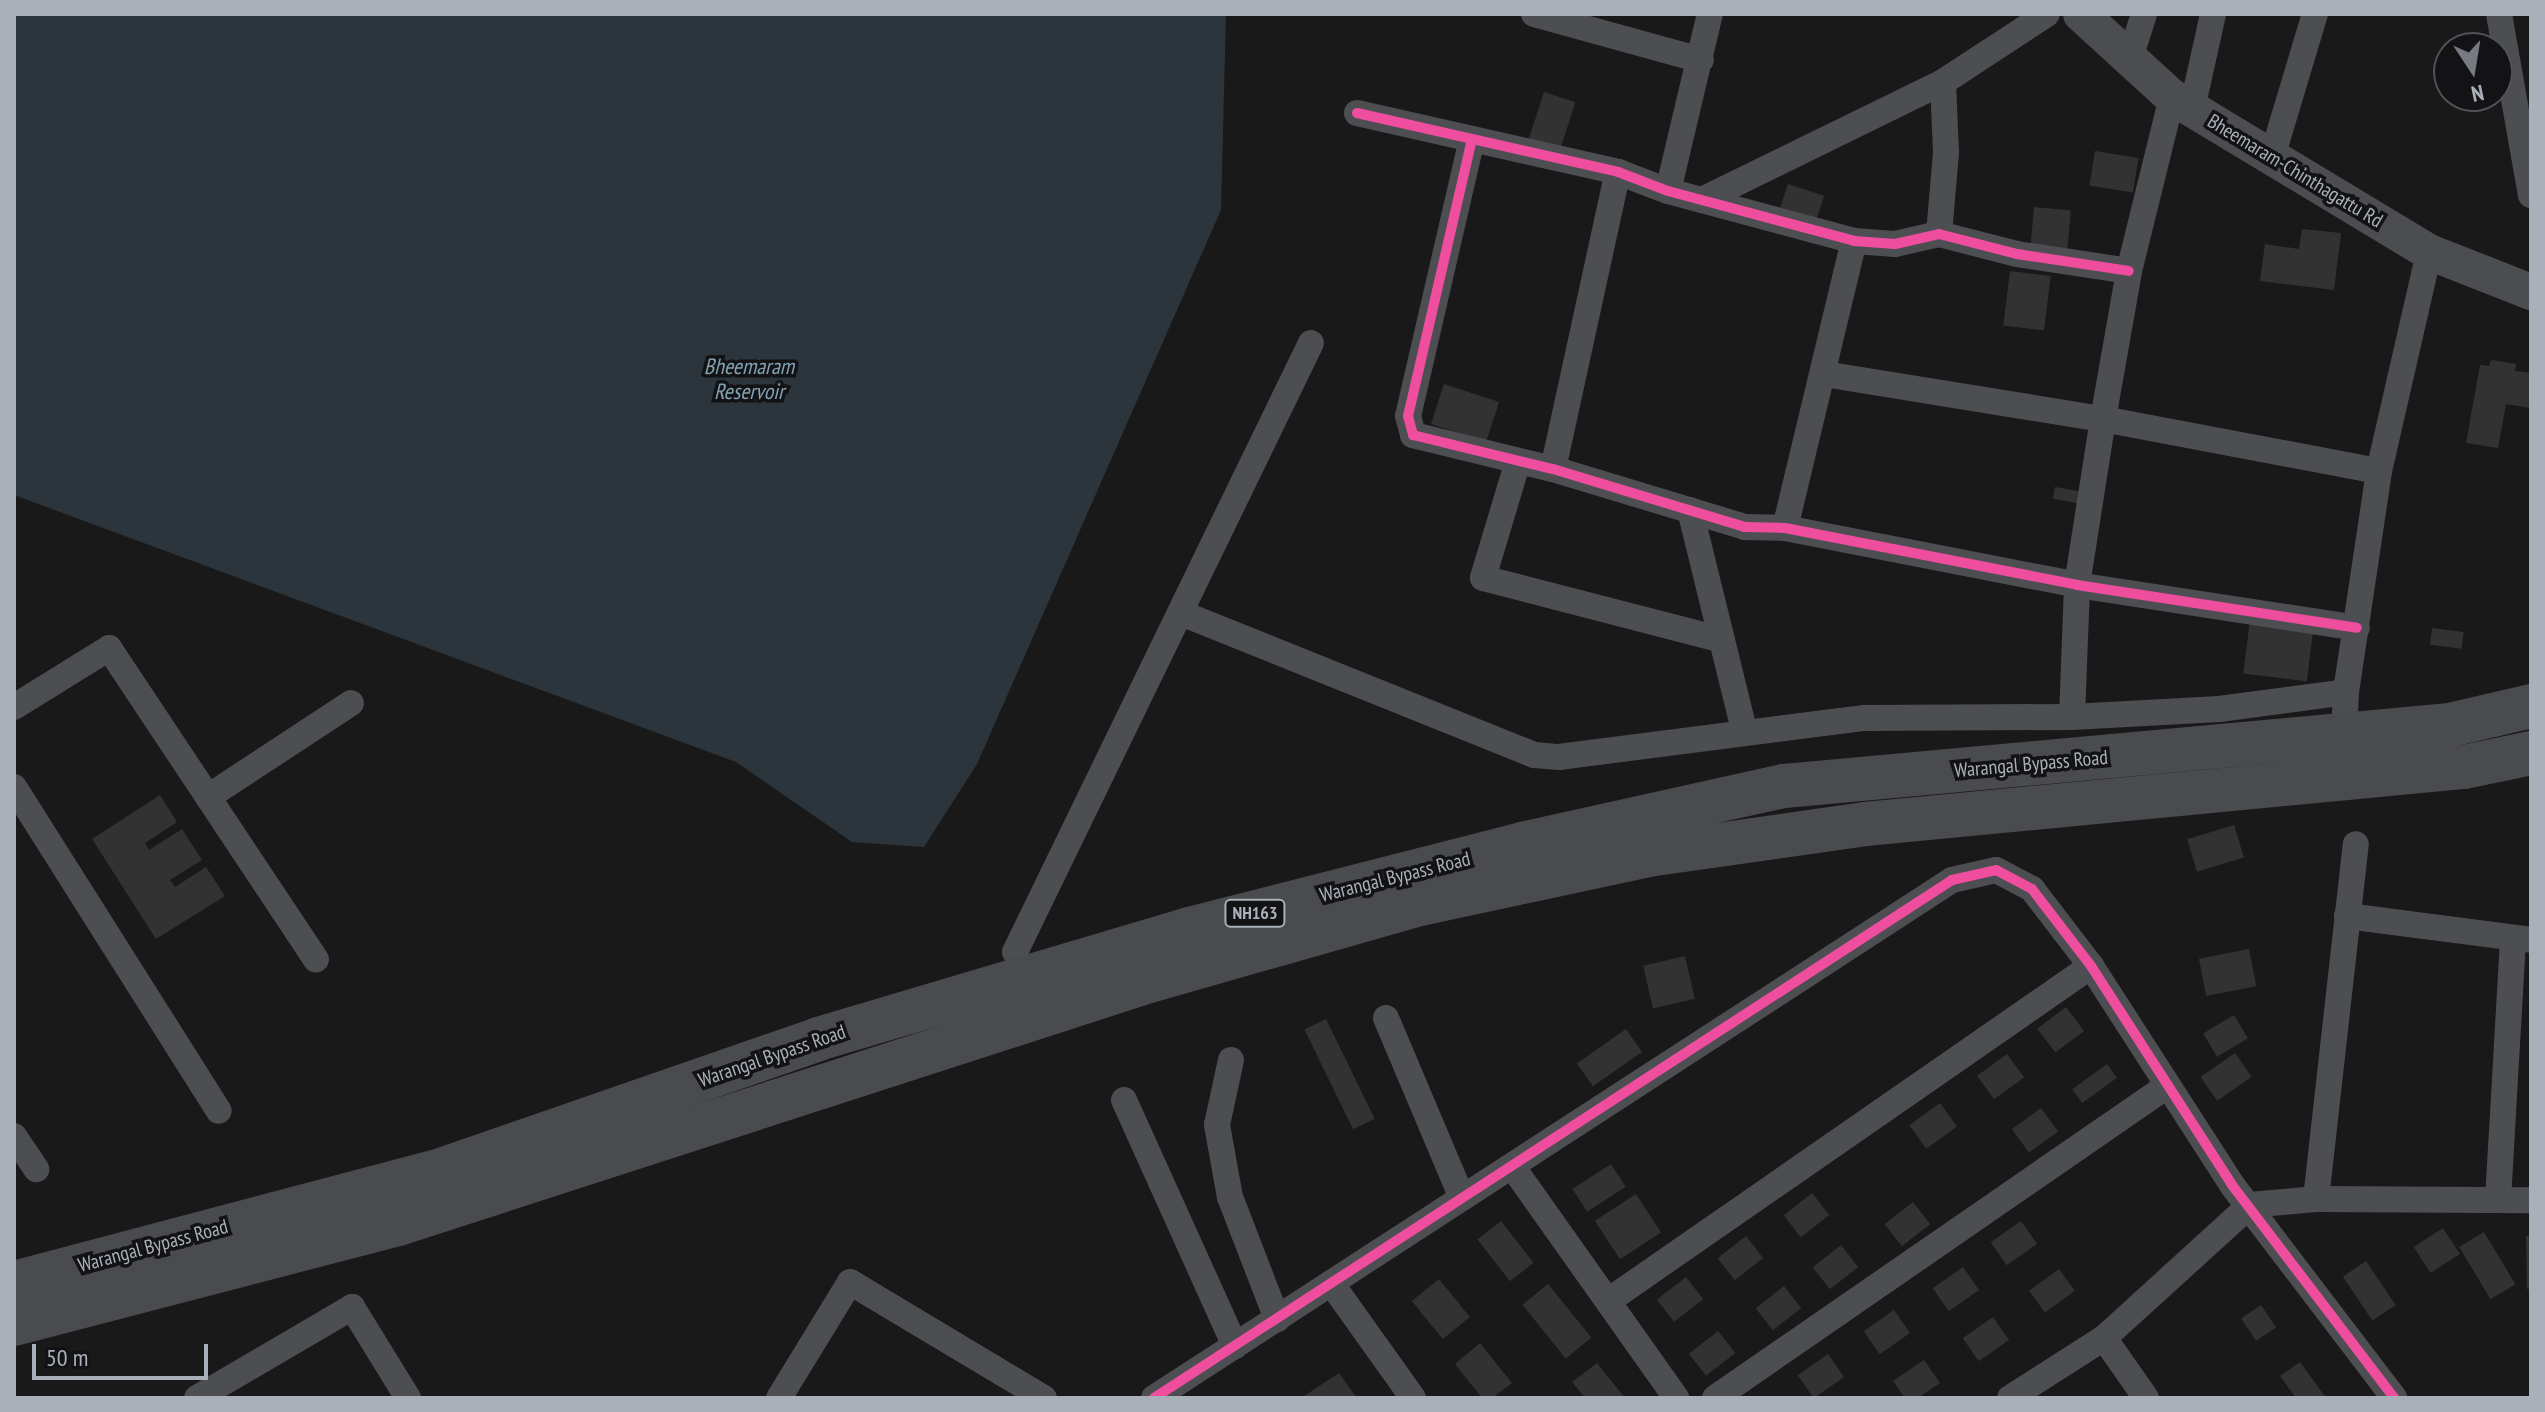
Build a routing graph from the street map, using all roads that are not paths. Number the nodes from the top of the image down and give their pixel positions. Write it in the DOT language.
graph roads {
  1 [pos="1534,14"];
  2 [pos="1710,14"];
  3 [pos="2047,14"];
  4 [pos="2081,14"];
  5 [pos="2144,14"];
  6 [pos="2213,14"];
  7 [pos="2315,14"];
  8 [pos="2499,14"];
  9 [pos="2130,58"];
  10 [pos="1701,60"];
  11 [pos="1943,82"];
  12 [pos="2182,103"];
  13 [pos="1357,113"];
  14 [pos="1472,139"];
  15 [pos="2272,157"];
  16 [pos="1618,172"];
  17 [pos="1668,191"];
  18 [pos="2531,195"];
  19 [pos="1702,200"];
  20 [pos="1939,234"];
  21 [pos="1854,241"];
  22 [pos="2429,252"];
  23 [pos="2129,271"];
  24 [pos="2531,292"];
  25 [pos="1311,343"];
  26 [pos="1824,374"];
  27 [pos="2103,419"];
  28 [pos="1518,461"];
  29 [pos="1553,469"];
  30 [pos="2379,471"];
  31 [pos="1690,510"];
  32 [pos="1785,528"];
  33 [pos="2077,585"];
  34 [pos="1181,613"];
  35 [pos="2357,628"];
  36 [pos="1722,640"];
  37 [pos="2346,692"];
  38 [pos="351,703"];
  39 [pos="2531,706"];
  40 [pos="14,707"];
  41 [pos="2072,717"];
  42 [pos="1744,730"];
  43 [pos="2344,735"];
  44 [pos="2531,753"];
  45 [pos="14,787"];
  46 [pos="208,797"];
  47 [pos="2356,844"];
  48 [pos="2347,916"];
  49 [pos="2522,939"];
  50 [pos="1015,952"];
  51 [pos="316,959"];
  52 [pos="2091,966"];
  53 [pos="1386,1018"];
  54 [pos="1231,1060"];
  55 [pos="2167,1086"];
  56 [pos="1124,1100"];
  57 [pos="219,1111"];
  58 [pos="14,1136"];
  59 [pos="1512,1166"];
  60 [pos="36,1169"];
  61 [pos="1462,1198"];
  62 [pos="2316,1199"];
  63 [pos="2498,1200"];
  64 [pos="2531,1200"];
  65 [pos="2250,1205"];
  66 [pos="14,1283"];
  67 [pos="1331,1283"];
  68 [pos="1608,1301"];
  69 [pos="1277,1319"];
  70 [pos="14,1324"];
  71 [pos="2104,1338"];
  72 [pos="1235,1346"];
  73 [pos="228,1390"];
  74 [pos="197,1398"];
  75 [pos="408,1398"];
  76 [pos="779,1398"];
  77 [pos="1044,1398"];
  78 [pos="1154,1398"];
  79 [pos="1413,1398"];
  80 [pos="1676,1398"];
  81 [pos="1715,1398"];
  82 [pos="2010,1398"];
  83 [pos="2146,1398"];
  84 [pos="2394,1398"];
  1 -- 10 [label="street"];
  2 -- 10 [label="street"];
  3 -- 11 [label="street"];
  4 -- 9 [label="street, Bheemaram-Chinthagattu Rd"];
  5 -- 9 [label="street"];
  6 -- 12 [label="street"];
  7 -- 15 [label="street"];
  8 -- 18 [label="street"];
  9 -- 12 [label="street, Bheemaram-Chinthagattu Rd"];
  10 -- 17 [label="street"];
  11 -- 19 [label="street"];
  11 -- 20 [label="street"];
  12 -- 15 [label="street, Bheemaram-Chinthagattu Rd"];
  12 -- 23 [label="street"];
  13 -- 14 [label="street"];
  14 -- 16 [label="street"];
  14 -- 28 [label="street"];
  15 -- 22 [label="street, Bheemaram-Chinthagattu Rd"];
  16 -- 17 [label="street"];
  16 -- 29 [label="street"];
  17 -- 19 [label="street"];
  19 -- 21 [label="street"];
  20 -- 21 [label="street"];
  20 -- 23 [label="street"];
  21 -- 26 [label="street"];
  22 -- 24 [label="street, Bheemaram-Chinthagattu Rd"];
  22 -- 30 [label="street"];
  23 -- 27 [label="street"];
  25 -- 34 [label="street"];
  26 -- 27 [label="street"];
  26 -- 32 [label="street"];
  27 -- 30 [label="street"];
  27 -- 33 [label="street"];
  28 -- 29 [label="street"];
  28 -- 36 [label="street"];
  29 -- 31 [label="street"];
  30 -- 35 [label="street"];
  31 -- 32 [label="street"];
  31 -- 36 [label="street"];
  32 -- 33 [label="street"];
  33 -- 35 [label="street"];
  33 -- 41 [label="street"];
  34 -- 42 [label="street"];
  34 -- 50 [label="street"];
  35 -- 37 [label="street"];
  36 -- 42 [label="street"];
  37 -- 41 [label="street"];
  37 -- 43 [label="street"];
  38 -- 46 [label="street"];
  39 -- 43 [label="highway, Warangal Bypass Road / NH163"];
  40 -- 46 [label="street"];
  41 -- 42 [label="street"];
  43 -- 66 [label="highway, Warangal Bypass Road / NH163"];
  44 -- 70 [label="highway, Warangal Bypass Road / NH163"];
  45 -- 57 [label="street"];
  46 -- 51 [label="street"];
  47 -- 48 [label="street"];
  48 -- 49 [label="street"];
  48 -- 62 [label="street"];
  49 -- 63 [label="street"];
  52 -- 55 [label="street"];
  52 -- 59 [label="street"];
  52 -- 68 [label="street"];
  53 -- 61 [label="street"];
  54 -- 69 [label="street"];
  55 -- 65 [label="street"];
  55 -- 81 [label="street"];
  56 -- 72 [label="street"];
  58 -- 60 [label="street"];
  59 -- 61 [label="street"];
  59 -- 68 [label="street"];
  61 -- 67 [label="street"];
  62 -- 63 [label="street"];
  62 -- 65 [label="street"];
  63 -- 64 [label="street"];
  65 -- 71 [label="street"];
  65 -- 84 [label="street"];
  67 -- 69 [label="street"];
  67 -- 79 [label="street"];
  68 -- 80 [label="street"];
  69 -- 72 [label="street"];
  71 -- 82 [label="street"];
  71 -- 83 [label="street"];
  72 -- 78 [label="street"];
  73 -- 74 [label="street"];
  73 -- 75 [label="street"];
  76 -- 77 [label="street"];
}
